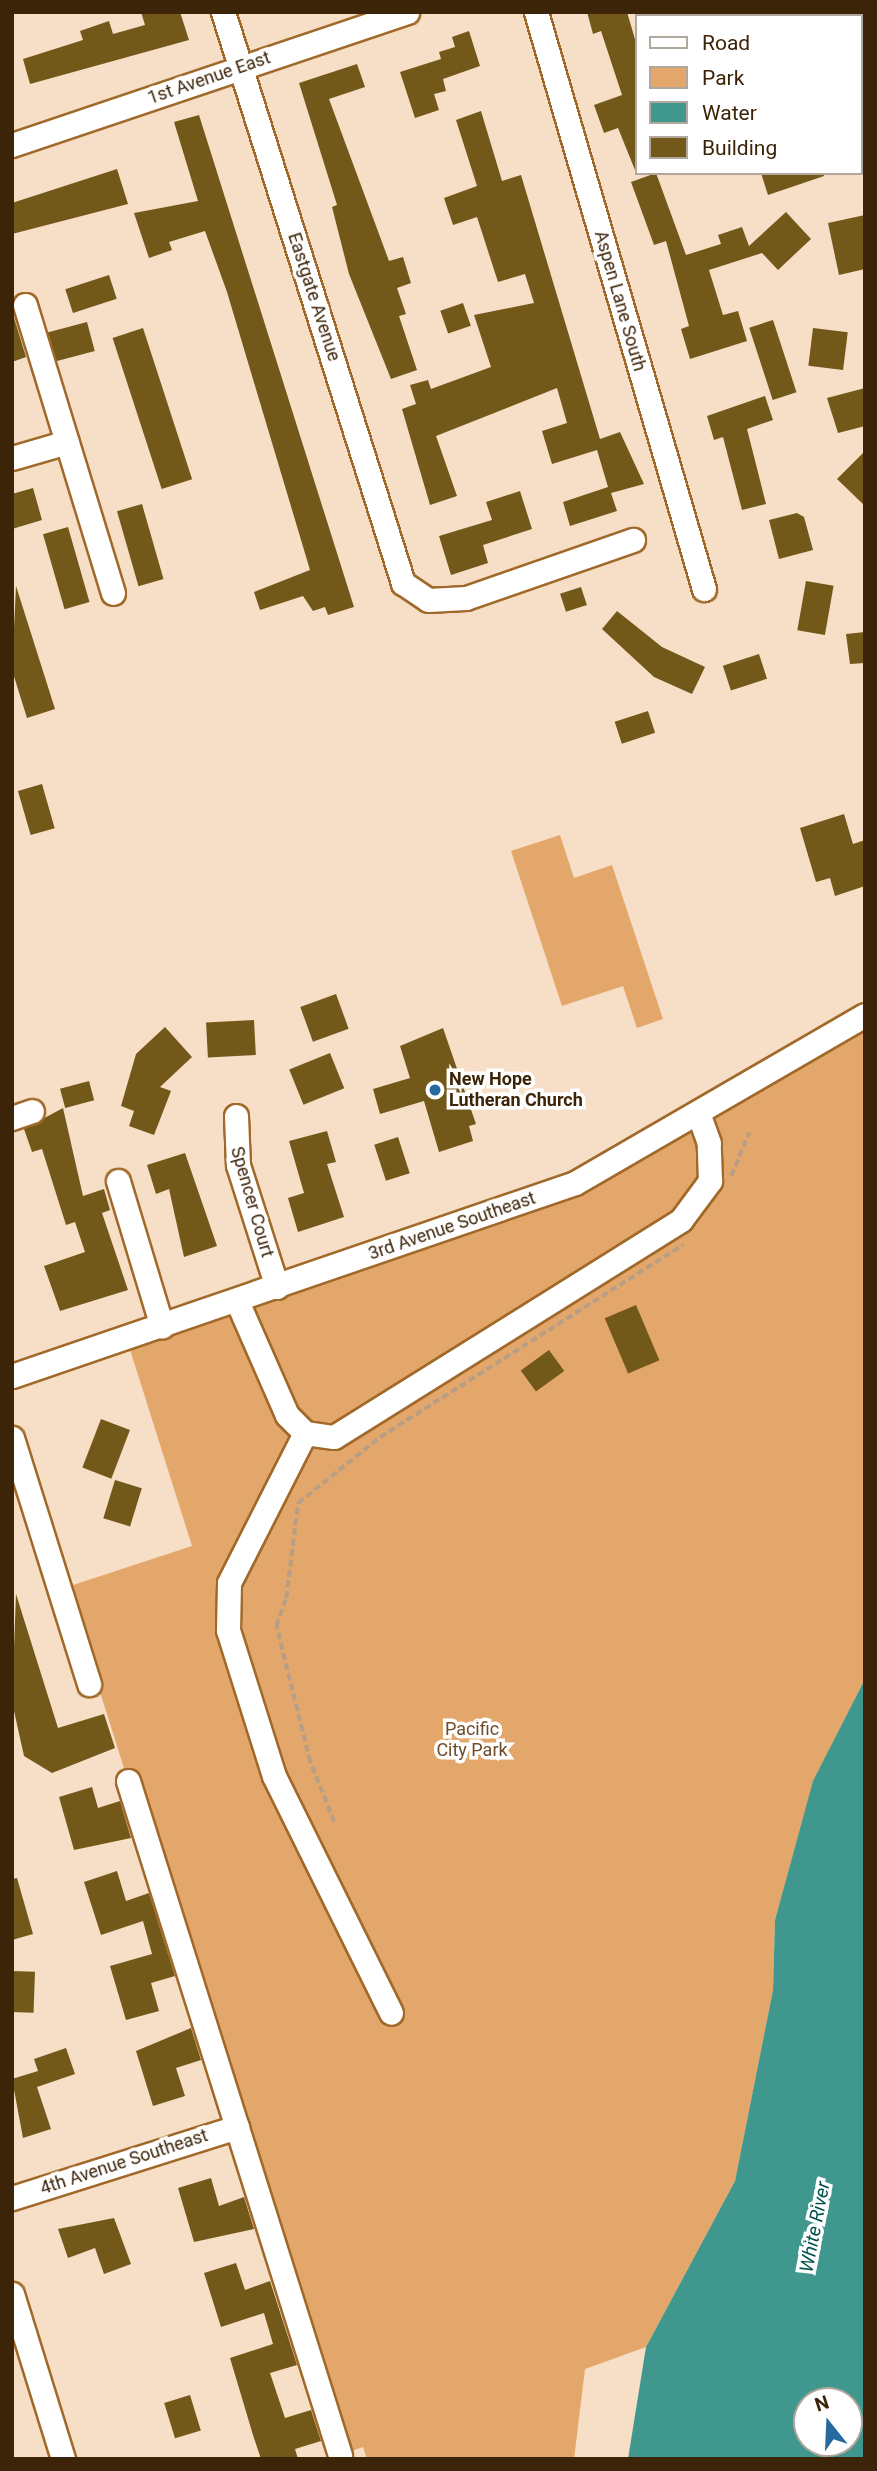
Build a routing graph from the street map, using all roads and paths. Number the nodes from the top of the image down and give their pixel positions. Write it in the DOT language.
graph roads {
  1 [pos="223,12"];
  2 [pos="407,12"];
  3 [pos="536,12"];
  4 [pos="241,67"];
  5 [pos="12,145"];
  6 [pos="25,306"];
  7 [pos="67,442"];
  8 [pos="12,458"];
  9 [pos="634,540"];
  10 [pos="704,589"];
  11 [pos="113,593"];
  12 [pos="865,1015"];
  13 [pos="698,1113"];
  14 [pos="236,1116"];
  15 [pos="749,1133"];
  16 [pos="118,1181"];
  17 [pos="727,1183"];
  18 [pos="687,1240"];
  19 [pos="277,1287"];
  20 [pos="237,1301"];
  21 [pos="162,1327"];
  22 [pos="12,1376"];
  23 [pos="304,1433"];
  24 [pos="12,1438"];
  25 [pos="89,1684"];
  26 [pos="128,1781"];
  27 [pos="334,1822"];
  28 [pos="391,2013"];
  29 [pos="237,2127"];
  30 [pos="12,2198"];
  31 [pos="12,2294"];
  32 [pos="340,2455"];
  33 [pos="63,2459"];
  1 -- 4 [label="street, Eastgate Avenue"];
  2 -- 4 [label="street, 1st Avenue East"];
  3 -- 10 [label="street, Aspen Lane South"];
  4 -- 5 [label="street, 1st Avenue East"];
  4 -- 9 [label="street, Eastgate Avenue"];
  6 -- 7 [label="street"];
  7 -- 8 [label="street"];
  7 -- 11 [label="street"];
  12 -- 13 [label="street, 3rd Avenue Southeast"];
  13 -- 19 [label="street, 3rd Avenue Southeast"];
  13 -- 23 [label="street"];
  14 -- 19 [label="street, Spencer Court"];
  15 -- 17 [label="path"];
  16 -- 21 [label="street"];
  18 -- 27 [label="path"];
  19 -- 20 [label="street, 3rd Avenue Southeast"];
  20 -- 21 [label="street, 3rd Avenue Southeast"];
  20 -- 23 [label="street"];
  21 -- 22 [label="street, 3rd Avenue Southeast"];
  23 -- 28 [label="street"];
  24 -- 25 [label="street"];
  26 -- 29 [label="street"];
  29 -- 30 [label="street, 4th Avenue Southeast"];
  29 -- 32 [label="street"];
  31 -- 33 [label="street"];
}
